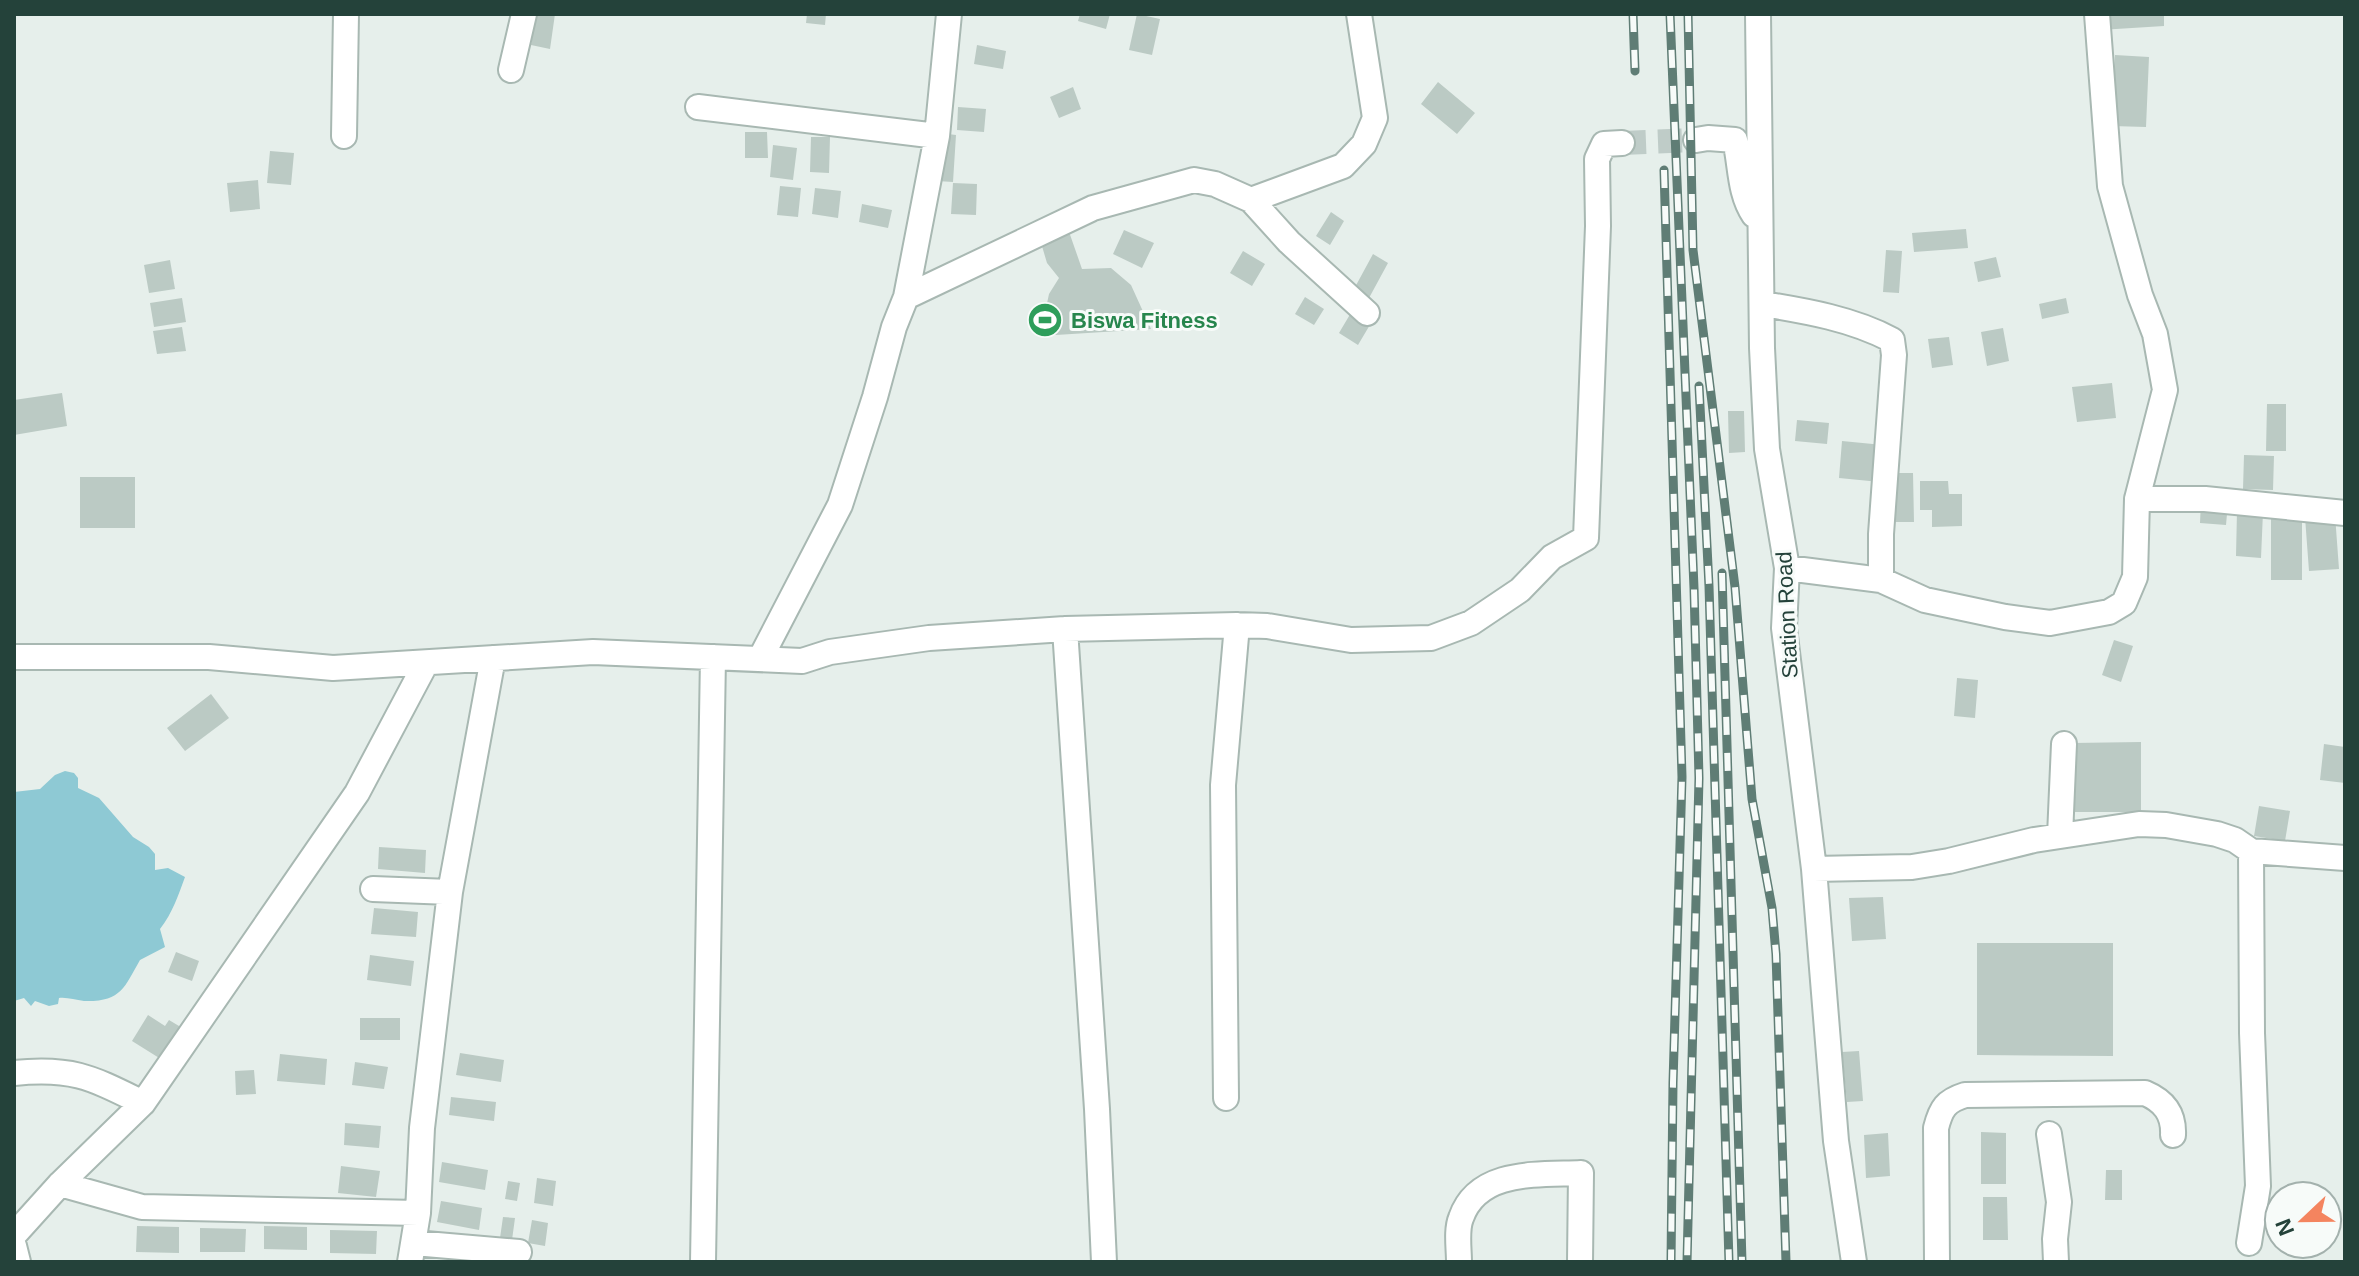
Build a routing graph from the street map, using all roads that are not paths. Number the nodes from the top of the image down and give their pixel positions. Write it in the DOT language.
graph roads {
  1 [pos="346,14"];
  2 [pos="524,14"];
  3 [pos="949,14"];
  4 [pos="1359,14"];
  5 [pos="1758,14"];
  6 [pos="2098,25"];
  7 [pos="511,70"];
  8 [pos="698,107"];
  9 [pos="344,136"];
  10 [pos="937,136"];
  11 [pos="1696,140"];
  12 [pos="1622,143"];
  13 [pos="1251,200"];
  14 [pos="1760,224"];
  15 [pos="906,297"];
  16 [pos="1763,304"];
  17 [pos="1367,313"];
  18 [pos="2137,499"];
  19 [pos="2345,513"];
  20 [pos="1787,568"];
  21 [pos="1881,580"];
  22 [pos="1237,625"];
  23 [pos="1065,629"];
  24 [pos="21,657"];
  25 [pos="713,657"];
  26 [pos="493,658"];
  27 [pos="760,659"];
  28 [pos="426,663"];
  29 [pos="2064,744"];
  30 [pos="2060,836"];
  31 [pos="2251,851"];
  32 [pos="2345,858"];
  33 [pos="1814,869"];
  34 [pos="373,889"];
  35 [pos="450,892"];
  36 [pos="14,1073"];
  37 [pos="1226,1098"];
  38 [pos="143,1103"];
  39 [pos="2049,1134"];
  40 [pos="2173,1135"];
  41 [pos="60,1184"];
  42 [pos="418,1213"];
  43 [pos="14,1235"];
  44 [pos="2249,1243"];
  45 [pos="14,1246"];
  46 [pos="412,1252"];
  47 [pos="519,1252"];
  48 [pos="18,1262"];
  49 [pos="703,1262"];
  50 [pos="1104,1262"];
  51 [pos="1459,1262"];
  52 [pos="1580,1262"];
  53 [pos="1854,1262"];
  54 [pos="1937,1262"];
  55 [pos="2056,1262"];
  1 -- 9 [label="street"];
  2 -- 7 [label="street"];
  3 -- 10 [label="street"];
  4 -- 13 [label="street"];
  5 -- 14 [label="street, Station Road"];
  6 -- 18 [label="street"];
  8 -- 10 [label="street"];
  10 -- 15 [label="street"];
  11 -- 14 [label="street"];
  12 -- 22 [label="street"];
  13 -- 15 [label="street"];
  13 -- 17 [label="street"];
  14 -- 16 [label="street, Station Road"];
  15 -- 27 [label="street"];
  16 -- 20 [label="street, Station Road"];
  16 -- 21 [label="street"];
  18 -- 19 [label="street"];
  18 -- 21 [label="street"];
  20 -- 21 [label="street"];
  20 -- 33 [label="street, Station Road"];
  22 -- 23 [label="street"];
  22 -- 37 [label="street"];
  23 -- 27 [label="street"];
  23 -- 50 [label="street"];
  24 -- 28 [label="street"];
  25 -- 26 [label="street"];
  25 -- 27 [label="street"];
  25 -- 49 [label="street"];
  26 -- 28 [label="street"];
  26 -- 35 [label="street"];
  28 -- 38 [label="street"];
  29 -- 30 [label="street"];
  30 -- 31 [label="street"];
  30 -- 33 [label="street"];
  31 -- 32 [label="street"];
  31 -- 44 [label="street"];
  33 -- 53 [label="street, Station Road"];
  34 -- 35 [label="street"];
  35 -- 42 [label="street"];
  36 -- 38 [label="street"];
  38 -- 41 [label="street"];
  39 -- 55 [label="street"];
  40 -- 54 [label="street"];
  41 -- 42 [label="street"];
  41 -- 43 [label="street"];
  42 -- 46 [label="street"];
  45 -- 48 [label="street"];
  46 -- 47 [label="street"];
  51 -- 52 [label="street"];
}
